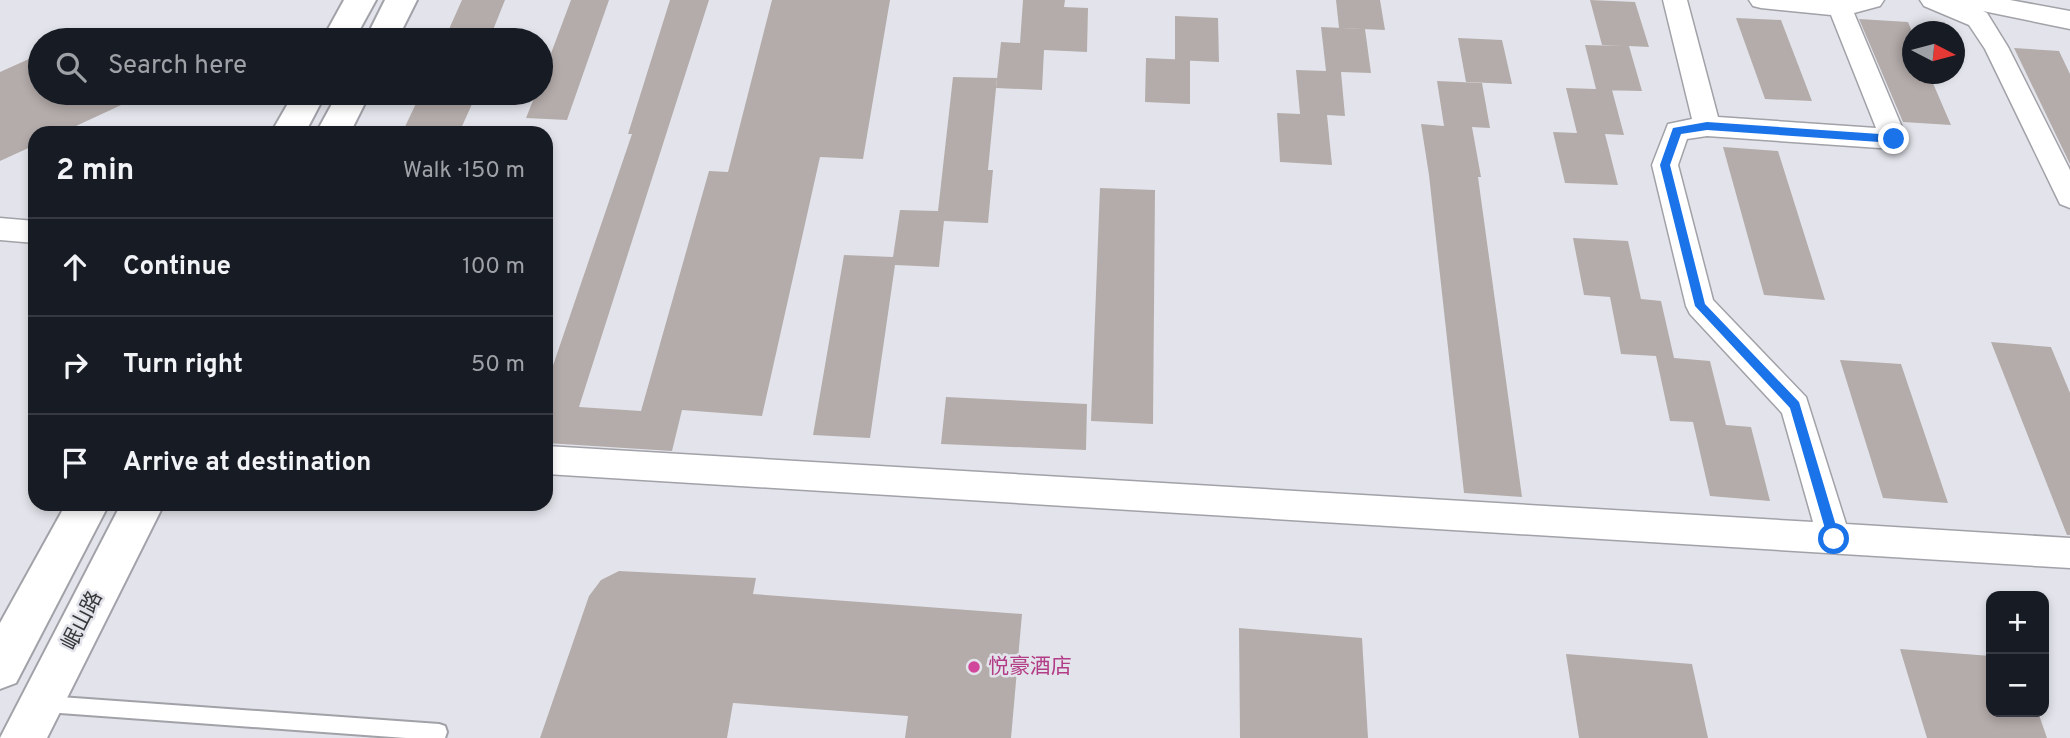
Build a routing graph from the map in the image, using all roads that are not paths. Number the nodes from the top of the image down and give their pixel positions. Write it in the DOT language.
graph roads {
  1 [pos="360,0"];
  2 [pos="401,0"];
  3 [pos="1675,0"];
  4 [pos="1761,0"];
  5 [pos="1872,0"];
  6 [pos="1932,0"];
  7 [pos="1967,0"];
  8 [pos="1840,8"];
  9 [pos="2070,20"];
  10 [pos="345,28"];
  11 [pos="387,28"];
  12 [pos="303,105"];
  13 [pos="348,105"];
  14 [pos="292,126"];
  15 [pos="337,126"];
  16 [pos="1707,126"];
  17 [pos="2070,197"];
  18 [pos="0,229"];
  19 [pos="28,231"];
  20 [pos="553,460"];
  21 [pos="84,511"];
  22 [pos="139,511"];
  23 [pos="1834,539"];
  24 [pos="2070,553"];
  25 [pos="0,667"];
  26 [pos="32,721"];
  27 [pos="439,732"];
  1 -- 10 [label="main road"];
  2 -- 11 [label="main road"];
  3 -- 16 [label="street"];
  4 -- 8 [label="street"];
  5 -- 8 [label="street"];
  6 -- 17 [label="street"];
  7 -- 9 [label="street"];
  8 -- 16 [label="street"];
  12 -- 14 [label="main road"];
  13 -- 15 [label="main road"];
  16 -- 23 [label="street"];
  18 -- 19 [label="street"];
  20 -- 23 [label="street"];
  21 -- 25 [label="main road"];
  22 -- 26 [label="main road, 岷山路"];
  23 -- 24 [label="street"];
  26 -- 27 [label="lane"];
}
